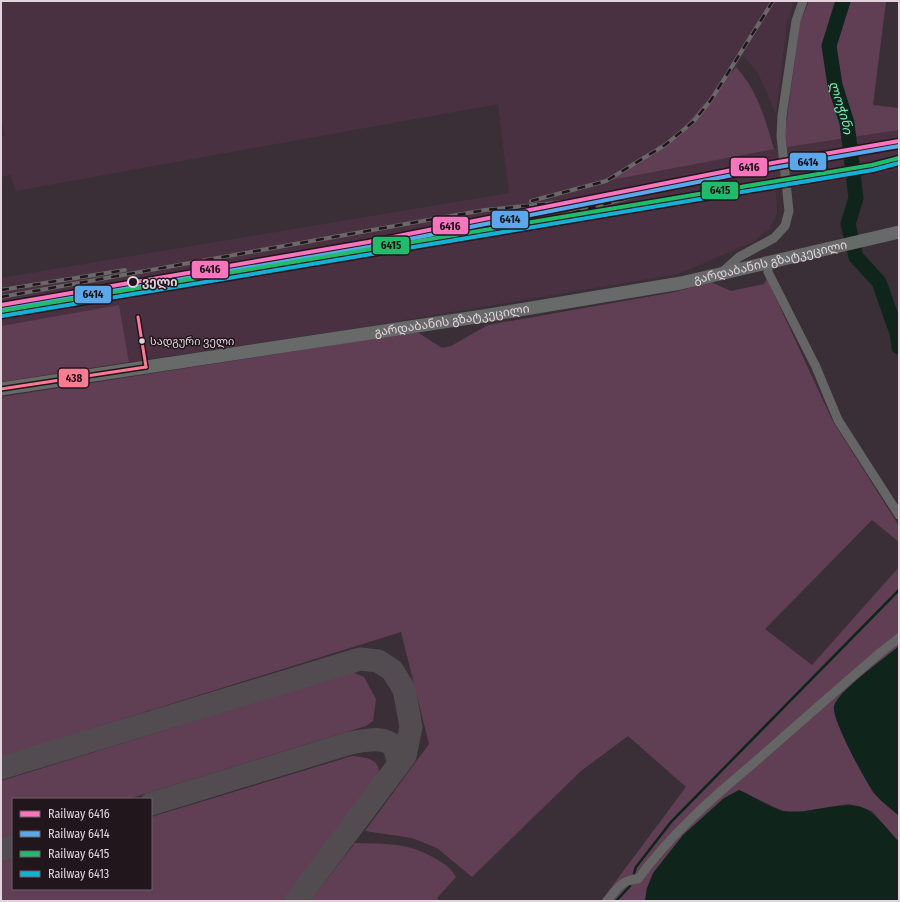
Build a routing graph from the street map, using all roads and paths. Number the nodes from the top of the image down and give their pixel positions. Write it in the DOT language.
graph roads {
  1 [pos="803,1"];
  2 [pos="899,232"];
  3 [pos="768,263"];
  4 [pos="721,273"];
  5 [pos="1,389"];
  6 [pos="899,515"];
  7 [pos="899,638"];
  8 [pos="607,901"];
  1 -- 4 [label="street"];
  2 -- 3 [label="main road, გარდაბანის გზატკეცილი"];
  3 -- 4 [label="main road, გარდაბანის გზატკეცილი"];
  3 -- 6 [label="street"];
  4 -- 5 [label="main road, გარდაბანის გზატკეცილი"];
  7 -- 8 [label="street"];
}
